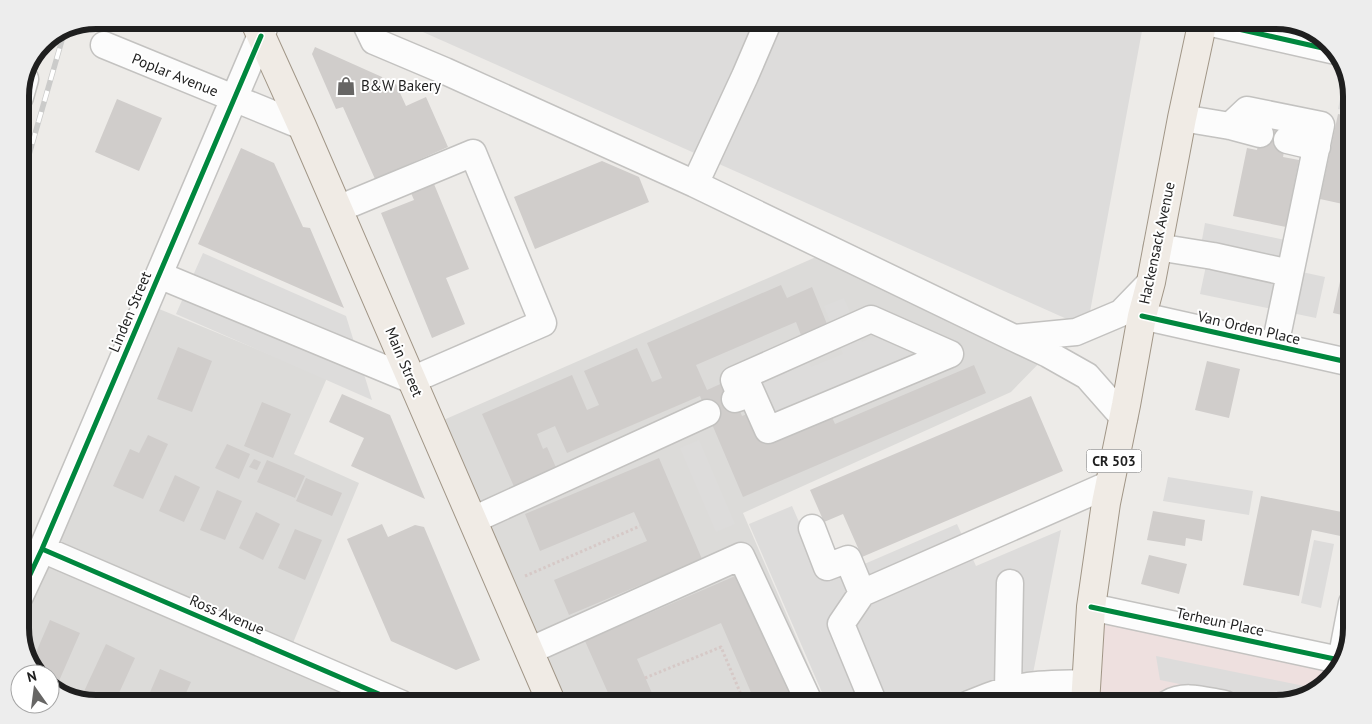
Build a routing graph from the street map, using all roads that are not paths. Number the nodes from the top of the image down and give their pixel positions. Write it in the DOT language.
graph roads {
  1 [pos="260,29"];
  2 [pos="263,29"];
  3 [pos="368,29"];
  4 [pos="765,29"];
  5 [pos="1201,29"];
  6 [pos="1242,29"];
  7 [pos="104,45"];
  8 [pos="1324,48"];
  9 [pos="234,99"];
  10 [pos="1182,118"];
  11 [pos="302,126"];
  12 [pos="1230,126"];
  13 [pos="1260,134"];
  14 [pos="1286,140"];
  15 [pos="1317,147"];
  16 [pos="695,184"];
  17 [pos="338,209"];
  18 [pos="1157,247"];
  19 [pos="1290,273"];
  20 [pos="159,275"];
  21 [pos="1151,282"];
  22 [pos="1142,316"];
  23 [pos="1014,338"];
  24 [pos="1275,346"];
  25 [pos="1343,362"];
  26 [pos="412,380"];
  27 [pos="739,387"];
  28 [pos="707,413"];
  29 [pos="1124,418"];
  30 [pos="1110,484"];
  31 [pos="473,520"];
  32 [pos="812,528"];
  33 [pos="42,549"];
  34 [pos="29,577"];
  35 [pos="1010,583"];
  36 [pos="862,593"];
  37 [pos="1091,607"];
  38 [pos="530,651"];
  39 [pos="1335,659"];
  40 [pos="1008,690"];
  41 [pos="381,695"];
  42 [pos="548,695"];
  43 [pos="806,695"];
  44 [pos="870,695"];
  45 [pos="994,695"];
  46 [pos="1074,695"];
  47 [pos="1086,695"];
  1 -- 9 [label="street, Linden Street"];
  2 -- 11 [label="main road, Main Street"];
  3 -- 16 [label="street"];
  4 -- 16 [label="street"];
  5 -- 10 [label="main road, Hackensack Avenue / CR 503"];
  6 -- 8 [label="street"];
  7 -- 9 [label="street, Poplar Avenue"];
  9 -- 11 [label="street, Poplar Avenue"];
  9 -- 20 [label="street, Linden Street"];
  10 -- 12 [label="street"];
  10 -- 18 [label="main road, Hackensack Avenue / CR 503"];
  11 -- 17 [label="main road, Main Street"];
  12 -- 13 [label="street"];
  12 -- 15 [label="street"];
  14 -- 15 [label="street"];
  15 -- 19 [label="street"];
  16 -- 23 [label="street"];
  17 -- 26 [label="main road, Main Street"];
  17 -- 26 [label="street"];
  18 -- 19 [label="street"];
  18 -- 21 [label="main road, Hackensack Avenue / CR 503"];
  19 -- 24 [label="street"];
  20 -- 26 [label="street"];
  20 -- 33 [label="street, Linden Street"];
  21 -- 22 [label="main road, Hackensack Avenue / CR 503"];
  21 -- 23 [label="street"];
  22 -- 24 [label="street, Van Orden Place"];
  22 -- 29 [label="main road, Hackensack Avenue / CR 503"];
  23 -- 29 [label="street"];
  24 -- 25 [label="street, Van Orden Place"];
  26 -- 31 [label="main road, Main Street"];
  27 -- 27 [label="street"];
  28 -- 31 [label="street"];
  29 -- 30 [label="main road, Hackensack Avenue / CR 503"];
  30 -- 36 [label="street"];
  30 -- 37 [label="main road, Hackensack Avenue / CR 503"];
  31 -- 38 [label="main road, Main Street"];
  32 -- 36 [label="street"];
  33 -- 34 [label="street, Linden Street"];
  33 -- 41 [label="street, Ross Avenue"];
  35 -- 40 [label="street"];
  36 -- 44 [label="street"];
  37 -- 39 [label="street, Terheun Place"];
  37 -- 47 [label="main road, Hackensack Avenue / CR 503"];
  38 -- 42 [label="main road, Main Street"];
  38 -- 43 [label="street"];
  40 -- 45 [label="street"];
  40 -- 46 [label="street"];
}
